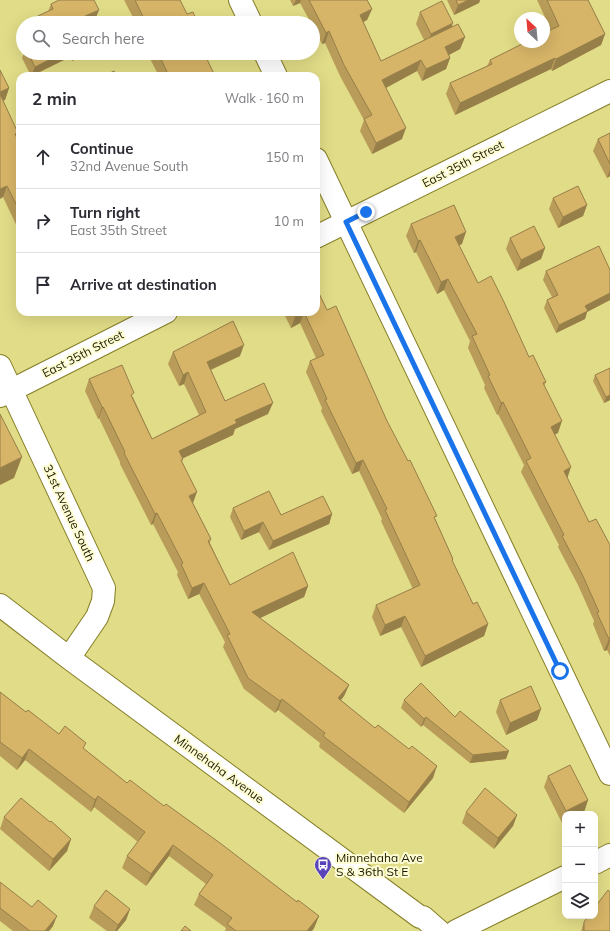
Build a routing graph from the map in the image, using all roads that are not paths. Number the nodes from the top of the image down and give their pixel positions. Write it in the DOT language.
graph roads {
  1 [pos="240,0"];
  2 [pos="248,16"];
  3 [pos="268,60"];
  4 [pos="274,72"];
  5 [pos="610,91"];
  6 [pos="320,167"];
  7 [pos="346,222"];
  8 [pos="320,235"];
  9 [pos="158,316"];
  10 [pos="0,366"];
  11 [pos="6,393"];
  12 [pos="0,605"];
  13 [pos="69,658"];
  14 [pos="610,774"];
  15 [pos="610,855"];
  16 [pos="598,861"];
  17 [pos="562,878"];
  18 [pos="439,931"];
  19 [pos="456,931"];
  1 -- 2 [label="street"];
  3 -- 4 [label="street"];
  5 -- 7 [label="street, East 35th Street"];
  6 -- 7 [label="street"];
  7 -- 8 [label="street, East 35th Street"];
  7 -- 14 [label="street"];
  9 -- 11 [label="street, East 35th Street"];
  10 -- 11 [label="street, 31st Avenue South"];
  11 -- 13 [label="street, 31st Avenue South"];
  12 -- 13 [label="street, Minnehaha Avenue"];
  13 -- 18 [label="street, Minnehaha Avenue"];
  15 -- 16 [label="street"];
  17 -- 19 [label="street"];
}
